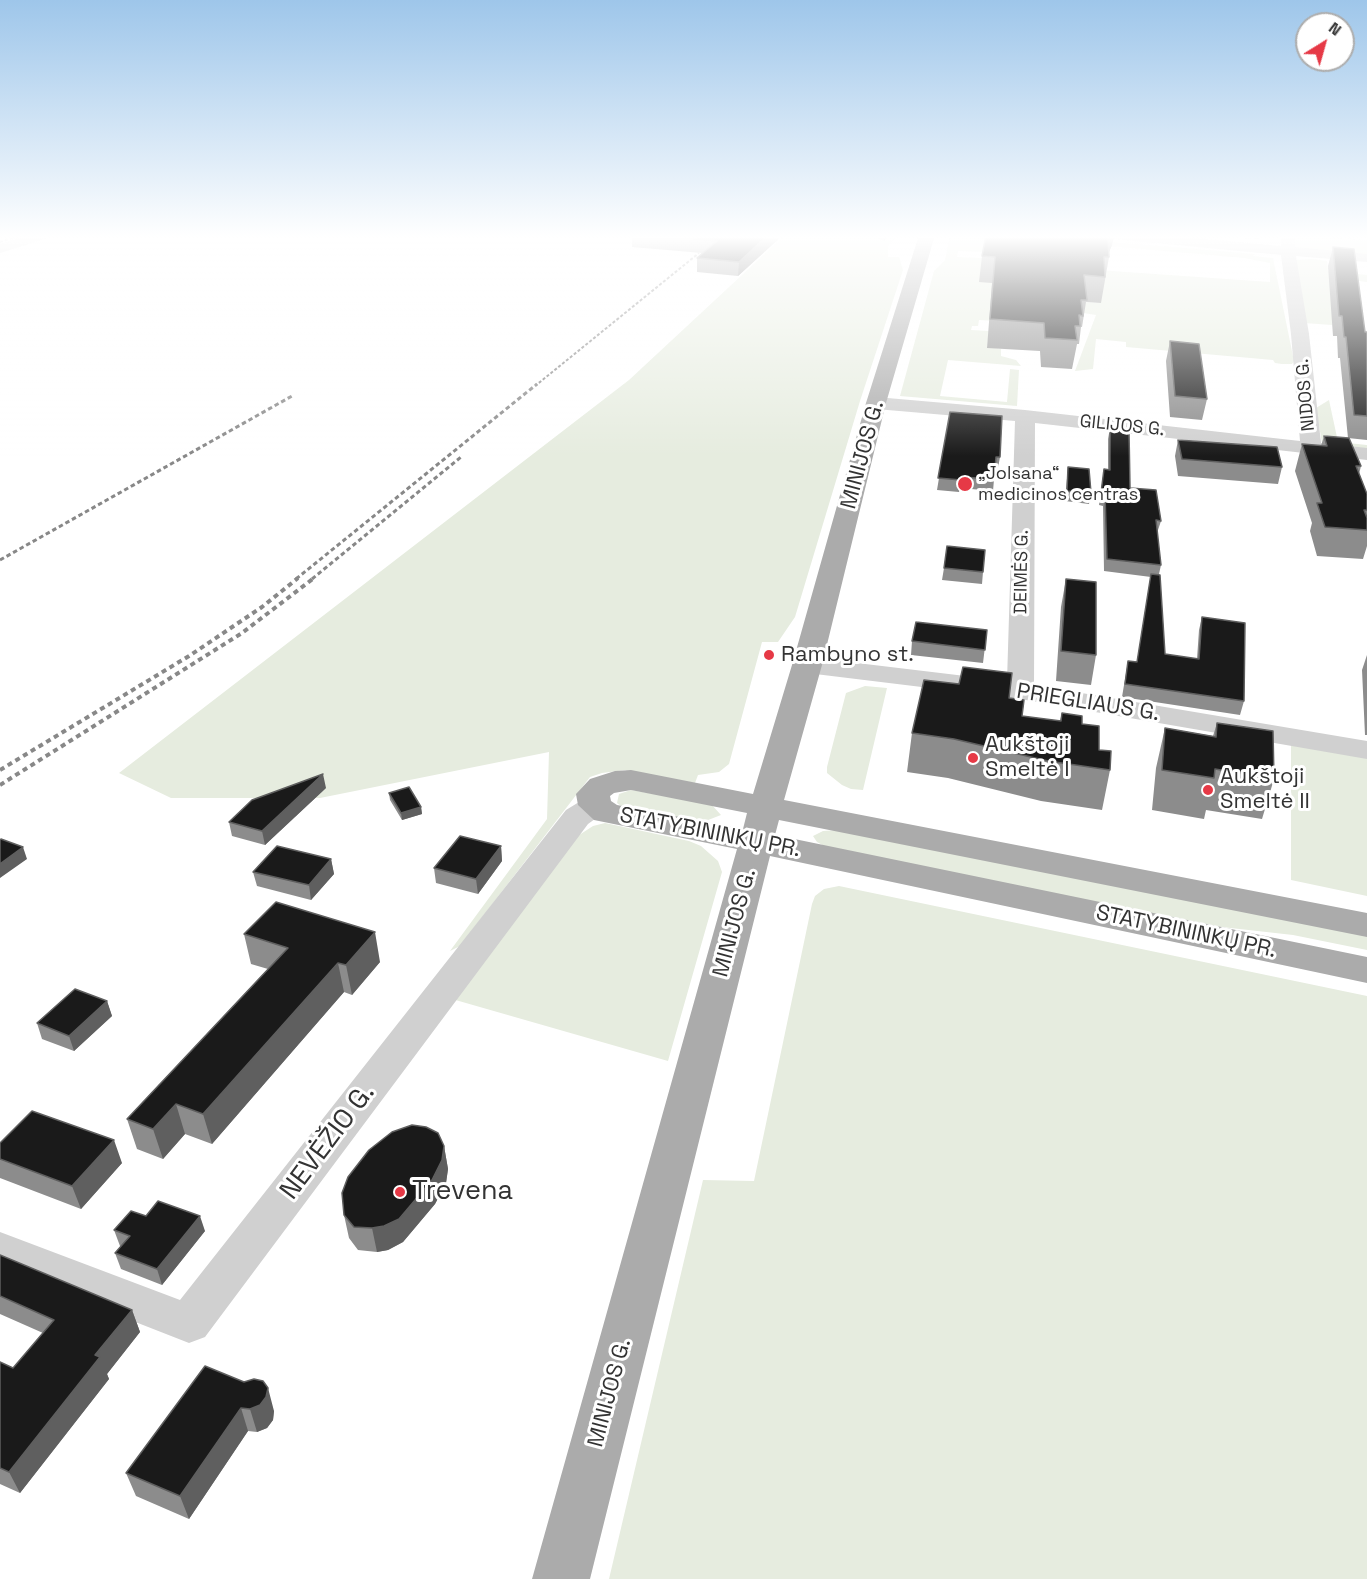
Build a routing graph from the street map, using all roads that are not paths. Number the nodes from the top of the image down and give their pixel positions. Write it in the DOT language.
graph roads {
  1 [pos="905,309"];
  2 [pos="1297,309"];
  3 [pos="876,403"];
  4 [pos="1025,416"];
  5 [pos="1311,447"];
  6 [pos="1367,454"];
  7 [pos="807,665"];
  8 [pos="1020,691"];
  9 [pos="1367,750"];
  10 [pos="595,805"];
  11 [pos="766,805"];
  12 [pos="757,842"];
  13 [pos="1367,926"];
  14 [pos="1367,970"];
  15 [pos="0,1250"];
  16 [pos="561,1579"];
  1 -- 3 [label="main road, MINIJOS G."];
  2 -- 5 [label="street, NIDOS G."];
  3 -- 4 [label="street, GILIJOS G."];
  3 -- 7 [label="main road, MINIJOS G."];
  4 -- 5 [label="street, GILIJOS G."];
  4 -- 8 [label="street, DEIMĖS G."];
  5 -- 6 [label="street, GILIJOS G."];
  7 -- 8 [label="street, PRIEGLIAUS G."];
  7 -- 11 [label="main road, MINIJOS G."];
  8 -- 9 [label="street, PRIEGLIAUS G."];
  10 -- 11 [label="main road, STATYBININKŲ PR."];
  10 -- 12 [label="main road, STATYBININKŲ PR."];
  10 -- 15 [label="street, NEVĖŽIO G."];
  11 -- 12 [label="main road, MINIJOS G."];
  11 -- 13 [label="main road, STATYBININKŲ PR."];
  12 -- 14 [label="main road, STATYBININKŲ PR."];
  12 -- 16 [label="main road, MINIJOS G."];
}
